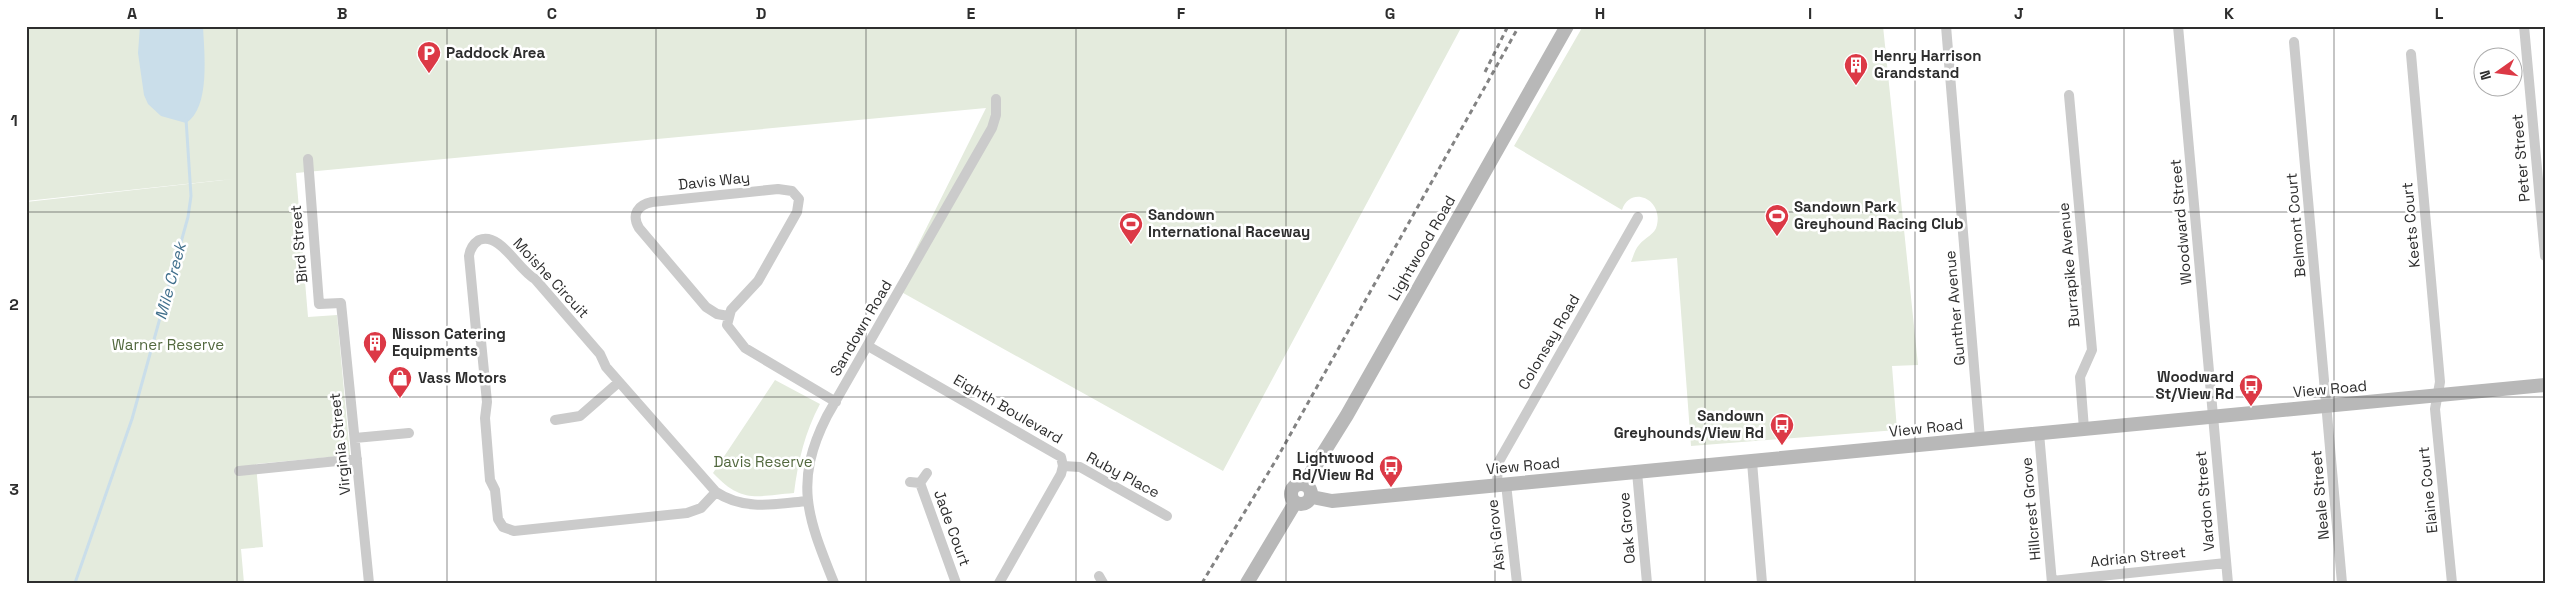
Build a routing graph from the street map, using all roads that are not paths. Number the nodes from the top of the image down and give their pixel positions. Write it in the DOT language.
graph roads {
  1 [pos="1566,26"];
  2 [pos="1946,26"];
  3 [pos="2178,26"];
  4 [pos="2524,26"];
  5 [pos="2294,42"];
  6 [pos="2411,54"];
  7 [pos="2069,96"];
  8 [pos="996,99"];
  9 [pos="308,159"];
  10 [pos="1638,217"];
  11 [pos="2545,256"];
  12 [pos="341,303"];
  13 [pos="728,316"];
  14 [pos="868,346"];
  15 [pos="620,382"];
  16 [pos="2545,385"];
  17 [pos="2439,394"];
  18 [pos="836,402"];
  19 [pos="2327,405"];
  20 [pos="2213,416"];
  21 [pos="555,420"];
  22 [pos="2084,429"];
  23 [pos="409,433"];
  24 [pos="2039,434"];
  25 [pos="355,438"];
  26 [pos="1980,439"];
  27 [pos="357,459"];
  28 [pos="1752,462"];
  29 [pos="1064,466"];
  30 [pos="239,470"];
  31 [pos="1637,472"];
  32 [pos="927,473"];
  33 [pos="1304,484"];
  34 [pos="1501,485"];
  35 [pos="716,492"];
  36 [pos="1312,497"];
  37 [pos="807,501"];
  38 [pos="1295,502"];
  39 [pos="1167,516"];
  40 [pos="2226,563"];
  41 [pos="2052,582"];
  42 [pos="369,583"];
  43 [pos="834,583"];
  44 [pos="956,583"];
  45 [pos="999,583"];
  46 [pos="1247,583"];
  47 [pos="1517,583"];
  48 [pos="1647,583"];
  49 [pos="1762,583"];
  50 [pos="2228,583"];
  51 [pos="2342,583"];
  52 [pos="2452,583"];
  1 -- 33 [label="street, Lightwood Road"];
  2 -- 26 [label="street, Gunther Avenue"];
  3 -- 20 [label="street, Woodward Street"];
  4 -- 11 [label="street, Peter Street"];
  5 -- 19 [label="street, Belmont Court"];
  6 -- 17 [label="street, Keets Court"];
  7 -- 22 [label="street, Burrapike Avenue"];
  8 -- 14 [label="street, Sandown Road"];
  9 -- 12 [label="street, Bird Street"];
  10 -- 34 [label="street, Colonsay Road"];
  12 -- 25 [label="street, Virginia Street"];
  13 -- 13 [label="street, Davis Way"];
  13 -- 18 [label="street"];
  14 -- 18 [label="street, Sandown Road"];
  14 -- 29 [label="street, Eighth Boulevard"];
  15 -- 21 [label="street"];
  15 -- 35 [label="street, Moishe Circuit"];
  15 -- 35 [label="street, Moishe Circuit"];
  16 -- 17 [label="street, View Road"];
  17 -- 19 [label="street, View Road"];
  17 -- 52 [label="street, Elaine Court"];
  18 -- 37 [label="street, Sandown Road"];
  19 -- 20 [label="street, View Road"];
  19 -- 51 [label="street, Neale Street"];
  20 -- 22 [label="street, View Road"];
  20 -- 40 [label="street, Vardon Street"];
  22 -- 24 [label="street, View Road"];
  23 -- 25 [label="street"];
  24 -- 26 [label="street, View Road"];
  24 -- 41 [label="street, Hillcrest Grove"];
  25 -- 27 [label="street, Virginia Street"];
  26 -- 28 [label="street, View Road"];
  27 -- 30 [label="street"];
  27 -- 42 [label="street, Virginia Street"];
  28 -- 31 [label="street, View Road"];
  28 -- 49 [label="street"];
  29 -- 39 [label="street, Ruby Place"];
  29 -- 45 [label="street, Eighth Boulevard"];
  31 -- 34 [label="street, View Road"];
  31 -- 48 [label="street, Oak Grove"];
  32 -- 44 [label="street, Jade Court"];
  33 -- 36 [label="street"];
  33 -- 38 [label="street"];
  34 -- 36 [label="street, View Road"];
  34 -- 47 [label="street, Ash Grove"];
  35 -- 37 [label="street, Moishe Circuit"];
  36 -- 38 [label="street"];
  37 -- 43 [label="street, Sandown Road"];
  38 -- 46 [label="street"];
  40 -- 41 [label="street, Adrian Street"];
  40 -- 50 [label="street, Vardon Street"];
}
